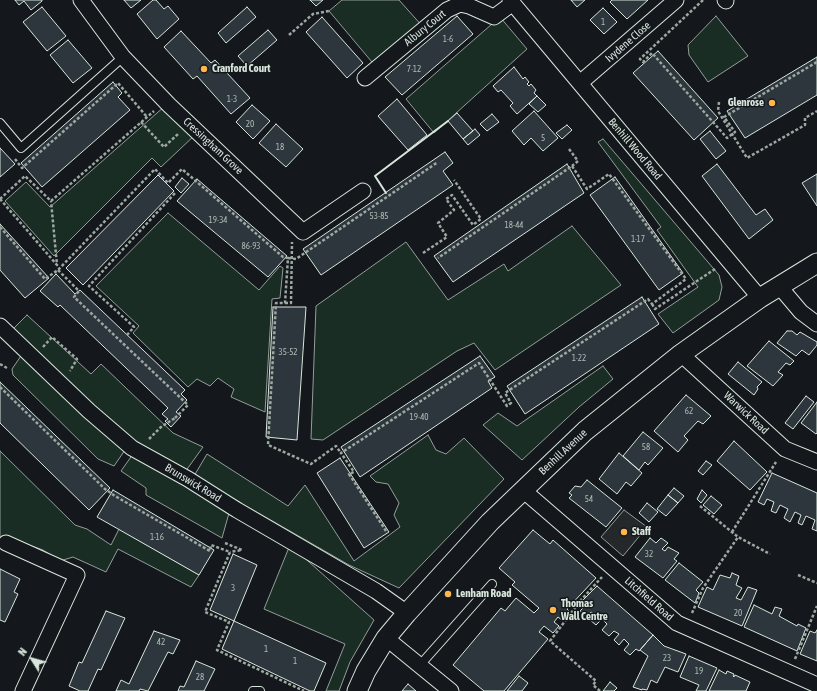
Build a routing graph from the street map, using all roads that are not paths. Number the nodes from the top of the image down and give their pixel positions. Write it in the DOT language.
graph roads {
  1 [pos="81,0"];
  2 [pos="676,0"];
  3 [pos="511,2"];
  4 [pos="123,57"];
  5 [pos="365,78"];
  6 [pos="580,83"];
  7 [pos="0,123"];
  8 [pos="363,191"];
  9 [pos="817,263"];
  10 [pos="779,286"];
  11 [pos="760,298"];
  12 [pos="817,324"];
  13 [pos="0,326"];
  14 [pos="681,354"];
  15 [pos="817,462"];
  16 [pos="523,490"];
  17 [pos="6,543"];
  18 [pos="492,584"];
  19 [pos="407,613"];
  20 [pos="386,638"];
  21 [pos="420,665"];
  22 [pos="817,685"];
  23 [pos="23,691"];
  24 [pos="253,691"];
  25 [pos="260,691"];
  26 [pos="357,691"];
  27 [pos="451,691"];
  1 -- 4 [label="street, Cressingham Grove"];
  2 -- 6 [label="street, Ivydene Close"];
  3 -- 5 [label="street, Albury Court"];
  3 -- 6 [label="street, Benhill Wood Road"];
  4 -- 7 [label="lane"];
  4 -- 8 [label="street, Cressingham Grove"];
  6 -- 11 [label="street, Benhill Wood Road"];
  9 -- 10 [label="street, Benhill Avenue"];
  10 -- 11 [label="street, Benhill Avenue"];
  10 -- 12 [label="street"];
  11 -- 14 [label="street, Benhill Avenue"];
  13 -- 19 [label="street, Brunswick Road"];
  14 -- 15 [label="street, Warwick Road"];
  14 -- 16 [label="street, Benhill Avenue"];
  16 -- 19 [label="street, Benhill Avenue"];
  16 -- 22 [label="street, Litchfield Road"];
  17 -- 23 [label="street"];
  18 -- 21 [label="lane"];
  19 -- 20 [label="street, Benhill Avenue"];
  20 -- 21 [label="street"];
  20 -- 26 [label="street, Benhill Avenue"];
  21 -- 27 [label="street"];
  24 -- 25 [label="lane"];
}
